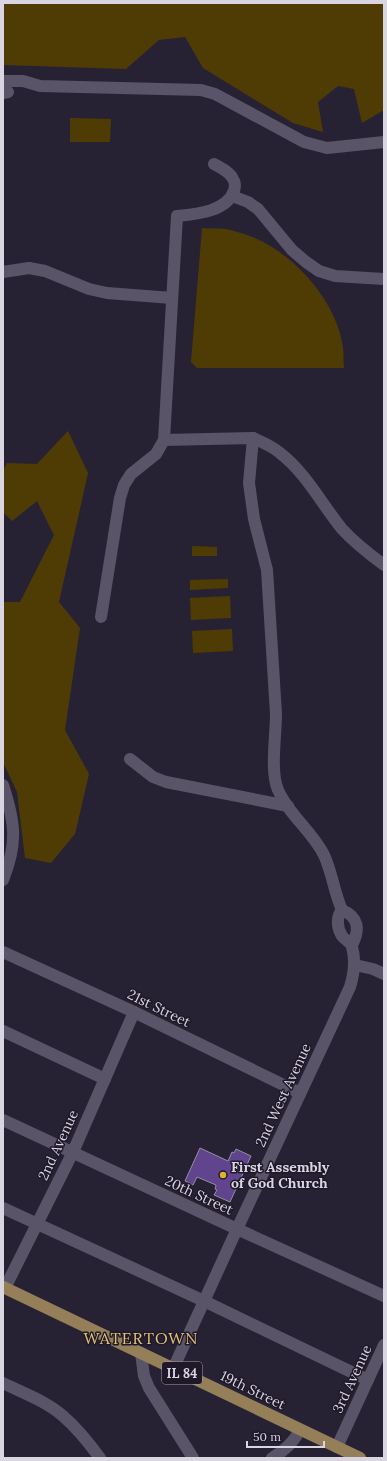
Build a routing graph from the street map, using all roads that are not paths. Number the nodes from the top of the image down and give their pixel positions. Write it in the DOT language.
graph roads {
  1 [pos="5,89"];
  2 [pos="384,142"];
  3 [pos="214,164"];
  4 [pos="232,196"];
  5 [pos="3,272"];
  6 [pos="384,279"];
  7 [pos="172,298"];
  8 [pos="253,438"];
  9 [pos="164,440"];
  10 [pos="384,565"];
  11 [pos="101,617"];
  12 [pos="130,759"];
  13 [pos="3,785"];
  14 [pos="288,806"];
  15 [pos="3,880"];
  16 [pos="342,910"];
  17 [pos="352,945"];
  18 [pos="3,952"];
  19 [pos="355,965"];
  20 [pos="384,974"];
  21 [pos="134,1012"];
  22 [pos="3,1031"];
  23 [pos="105,1079"];
  24 [pos="300,1094"];
  25 [pos="3,1120"];
  26 [pos="73,1152"];
  27 [pos="3,1208"];
  28 [pos="37,1224"];
  29 [pos="236,1229"];
  30 [pos="4,1288"];
  31 [pos="384,1296"];
  32 [pos="204,1301"];
  33 [pos="384,1345"];
  34 [pos="141,1353"];
  35 [pos="173,1369"];
  36 [pos="368,1380"];
  37 [pos="3,1383"];
  38 [pos="300,1430"];
  39 [pos="337,1447"];
  40 [pos="288,1454"];
  41 [pos="100,1458"];
  42 [pos="194,1458"];
  43 [pos="272,1458"];
  44 [pos="360,1458"];
  1 -- 2 [label="street"];
  3 -- 4 [label="street"];
  4 -- 6 [label="street"];
  4 -- 7 [label="street"];
  5 -- 7 [label="street"];
  7 -- 9 [label="street"];
  8 -- 9 [label="street"];
  8 -- 10 [label="street"];
  8 -- 14 [label="street"];
  9 -- 11 [label="street"];
  12 -- 14 [label="street"];
  13 -- 15 [label="street"];
  14 -- 16 [label="street"];
  16 -- 17 [label="street"];
  16 -- 17 [label="street"];
  17 -- 19 [label="street"];
  18 -- 21 [label="street, 21st Street"];
  19 -- 20 [label="street"];
  19 -- 24 [label="street, 2nd West Avenue"];
  21 -- 23 [label="street, 2nd Avenue"];
  21 -- 24 [label="street, 21st Street"];
  22 -- 23 [label="street"];
  23 -- 26 [label="street, 2nd Avenue"];
  24 -- 29 [label="street, 2nd West Avenue"];
  25 -- 26 [label="street, 20th Street"];
  26 -- 28 [label="street, 2nd Avenue"];
  26 -- 29 [label="street, 20th Street"];
  27 -- 28 [label="street"];
  28 -- 30 [label="street, 2nd Avenue"];
  28 -- 32 [label="street"];
  29 -- 31 [label="street, 20th Street"];
  29 -- 32 [label="street, 2nd West Avenue"];
  30 -- 34 [label="main road, 19th Street / IL 84"];
  32 -- 35 [label="street, 2nd West Avenue"];
  32 -- 36 [label="street"];
  33 -- 36 [label="street, 3rd Avenue"];
  34 -- 35 [label="main road, 19th Street / IL 84"];
  34 -- 42 [label="street"];
  35 -- 38 [label="main road, 19th Street / IL 84"];
  36 -- 39 [label="street, 3rd Avenue"];
  37 -- 41 [label="street"];
  38 -- 39 [label="main road, 19th Street / IL 84"];
  38 -- 40 [label="street"];
  39 -- 44 [label="main road, 19th Street / IL 84"];
  40 -- 43 [label="street"];
}
